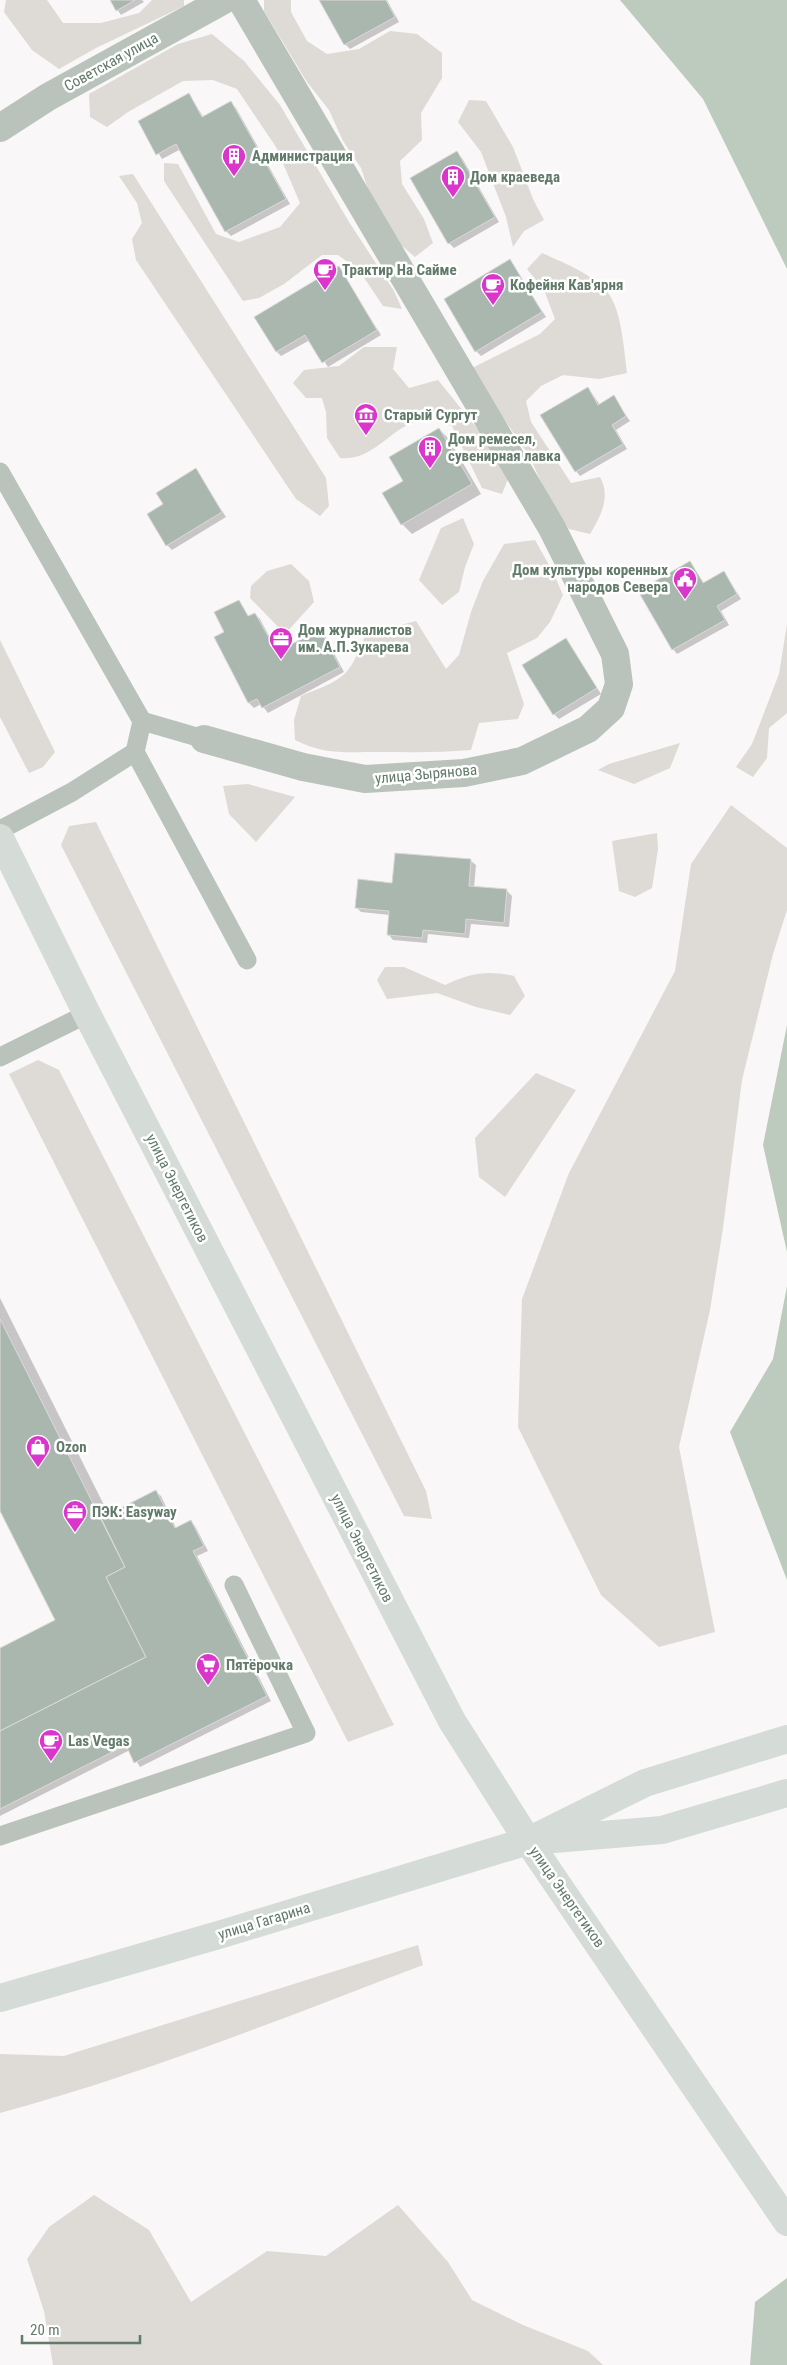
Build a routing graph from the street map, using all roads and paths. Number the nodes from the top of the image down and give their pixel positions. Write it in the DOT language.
graph roads {
  1 [pos="224,0"];
  2 [pos="241,0"];
  3 [pos="0,128"];
  4 [pos="0,472"];
  5 [pos="142,721"];
  6 [pos="204,740"];
  7 [pos="135,752"];
  8 [pos="0,830"];
  9 [pos="0,838"];
  10 [pos="247,960"];
  11 [pos="87,1014"];
  12 [pos="0,1057"];
  13 [pos="234,1584"];
  14 [pos="787,1739"];
  15 [pos="787,1793"];
  16 [pos="0,1836"];
  17 [pos="528,1841"];
  18 [pos="0,1998"];
  19 [pos="782,2216"];
  1 -- 3 [label="street, Советская улица"];
  2 -- 6 [label="street, улица Зырянова"];
  4 -- 5 [label="lane"];
  5 -- 6 [label="lane"];
  5 -- 7 [label="lane"];
  7 -- 8 [label="lane"];
  7 -- 10 [label="lane"];
  9 -- 11 [label="main road, улица Энергетиков"];
  11 -- 12 [label="lane"];
  11 -- 17 [label="main road, улица Энергетиков"];
  13 -- 16 [label="lane"];
  14 -- 17 [label="main road"];
  15 -- 17 [label="main road"];
  17 -- 18 [label="main road, улица Гагарина"];
  17 -- 19 [label="main road, улица Энергетиков"];
}
